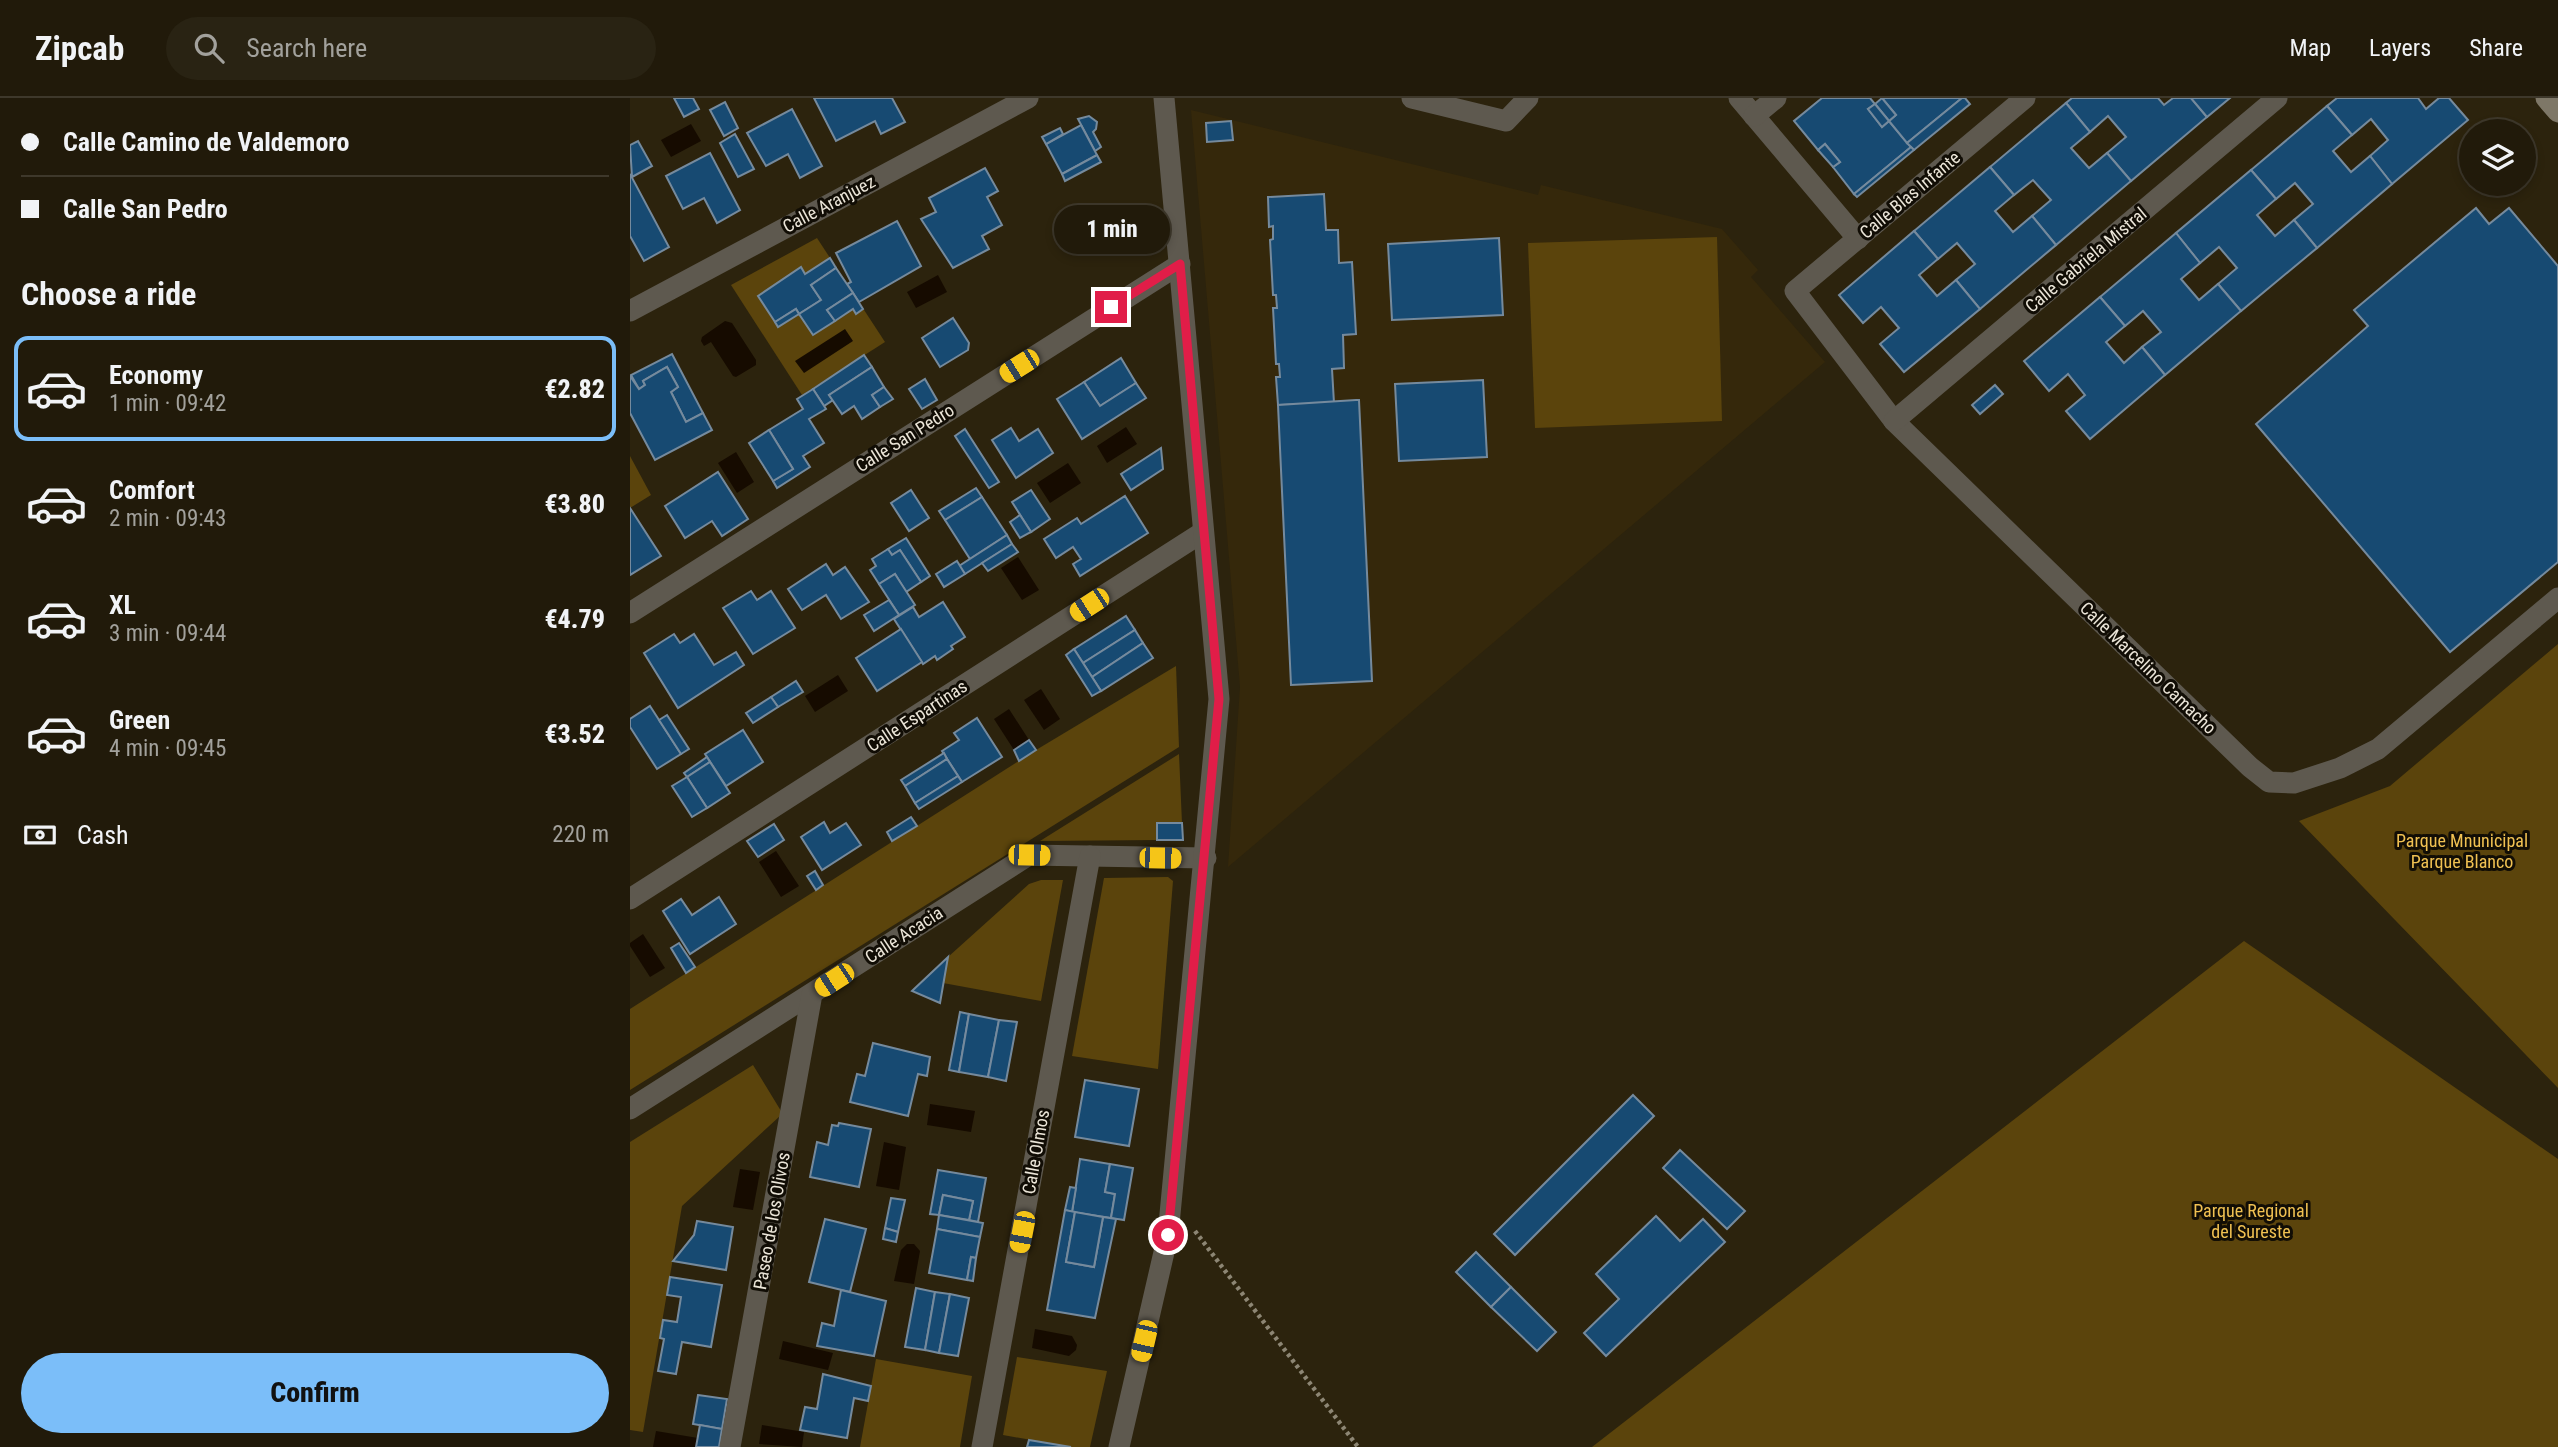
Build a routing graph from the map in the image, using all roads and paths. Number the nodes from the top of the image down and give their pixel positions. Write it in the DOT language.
graph roads {
  1 [pos="1028,98"];
  2 [pos="1164,98"];
  3 [pos="1412,98"];
  4 [pos="1528,98"];
  5 [pos="1739,98"];
  6 [pos="1776,98"];
  7 [pos="2025,98"];
  8 [pos="2277,98"];
  9 [pos="2546,98"];
  10 [pos="2558,112"];
  11 [pos="1754,116"];
  12 [pos="1858,239"];
  13 [pos="1180,264"];
  14 [pos="1795,291"];
  15 [pos="630,311"];
  16 [pos="1894,421"];
  17 [pos="1203,532"];
  18 [pos="2558,597"];
  19 [pos="630,613"];
  20 [pos="1090,856"];
  21 [pos="1206,858"];
  22 [pos="630,899"];
  23 [pos="812,994"];
  24 [pos="630,1109"];
  25 [pos="1171,1199"];
  26 [pos="730,1447"];
  27 [pos="982,1447"];
  28 [pos="1119,1447"];
  29 [pos="1358,1447"];
  1 -- 15 [label="street, Calle Aranjuez"];
  2 -- 13 [label="street"];
  3 -- 4 [label="street"];
  5 -- 11 [label="street"];
  6 -- 11 [label="street"];
  7 -- 12 [label="street, Calle Blas Infante"];
  8 -- 16 [label="street, Calle Gabriela Mistral"];
  9 -- 10 [label="main road"];
  11 -- 12 [label="street"];
  12 -- 14 [label="street, Calle Blas Infante"];
  13 -- 17 [label="street"];
  13 -- 19 [label="street, Calle San Pedro"];
  14 -- 16 [label="street, Calle Marcelino Camacho"];
  16 -- 18 [label="street, Calle Marcelino Camacho"];
  17 -- 21 [label="street"];
  17 -- 22 [label="street, Calle Espartinas"];
  20 -- 21 [label="street, Calle Acacia"];
  20 -- 23 [label="street, Calle Acacia"];
  20 -- 27 [label="street, Calle Olmos"];
  21 -- 25 [label="street"];
  23 -- 24 [label="street, Calle Acacia"];
  23 -- 26 [label="street, Paseo de los Olivos"];
  25 -- 28 [label="street"];
  25 -- 29 [label="path"];
}
